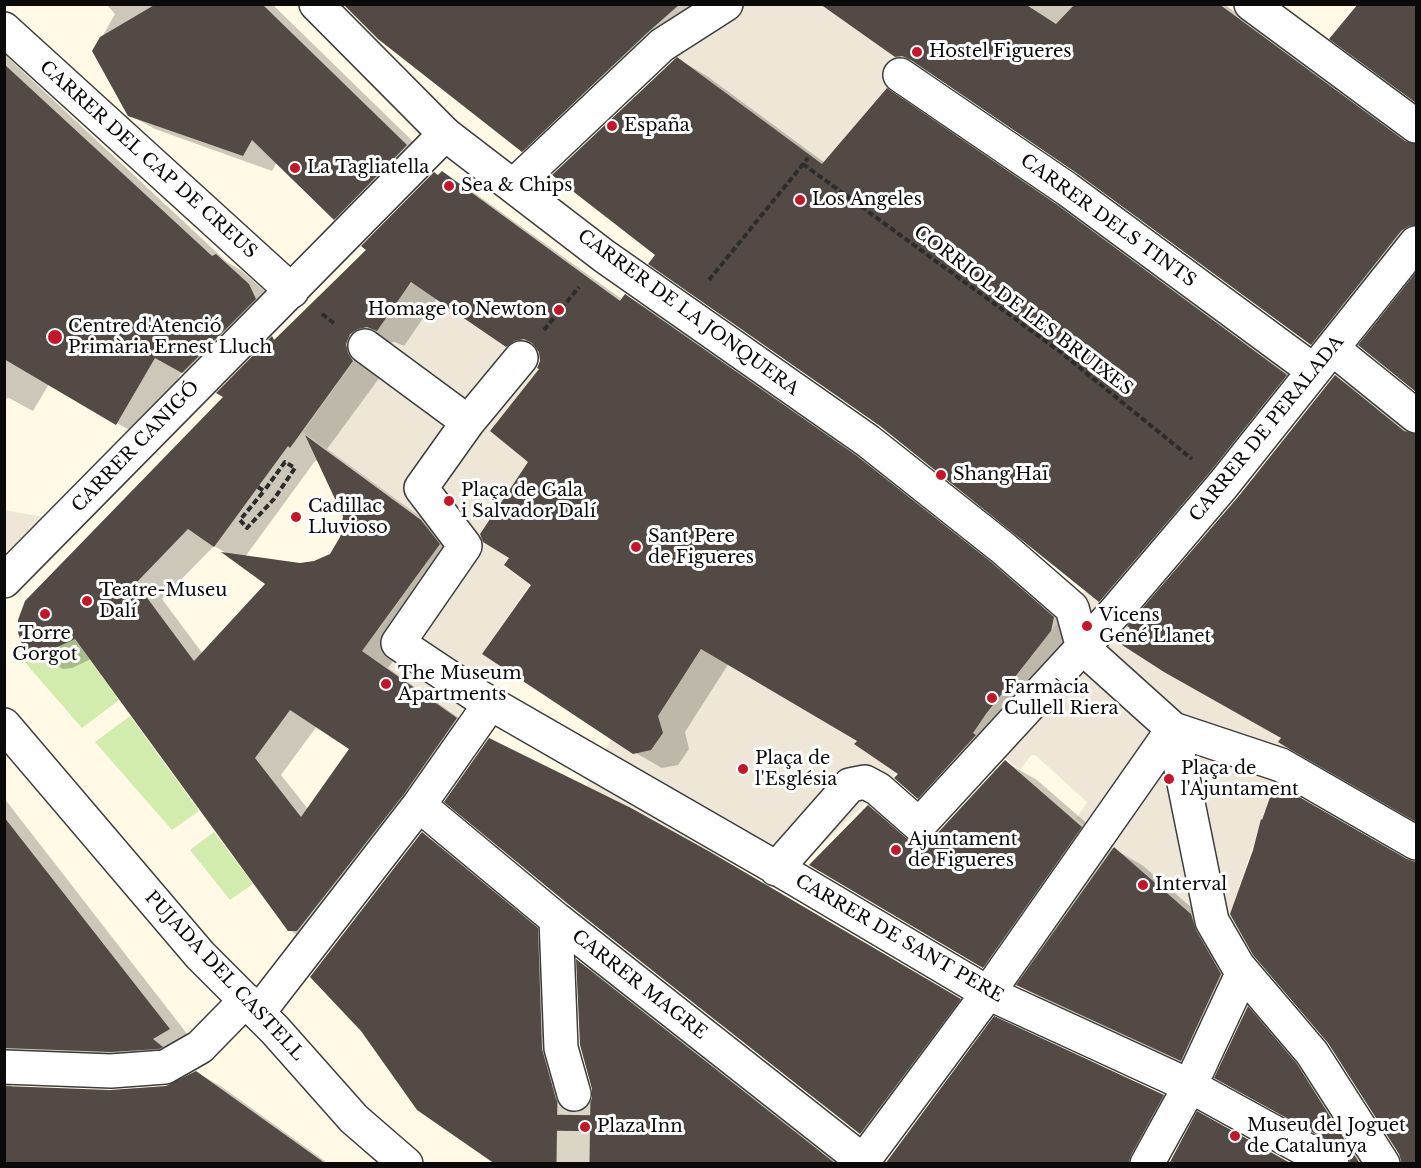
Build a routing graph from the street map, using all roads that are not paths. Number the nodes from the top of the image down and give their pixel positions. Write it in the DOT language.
graph roads {
  1 [pos="316,4"];
  2 [pos="726,4"];
  3 [pos="1251,4"];
  4 [pos="4,28"];
  5 [pos="900,75"];
  6 [pos="1416,126"];
  7 [pos="445,134"];
  8 [pos="513,186"];
  9 [pos="1416,243"];
  10 [pos="292,291"];
  11 [pos="365,346"];
  12 [pos="521,358"];
  13 [pos="1323,360"];
  14 [pos="1416,416"];
  15 [pos="468,422"];
  16 [pos="4,582"];
  17 [pos="1083,648"];
  18 [pos="483,699"];
  19 [pos="4,725"];
  20 [pos="1173,729"];
  21 [pos="419,805"];
  22 [pos="1416,843"];
  23 [pos="776,869"];
  24 [pos="556,919"];
  25 [pos="1240,969"];
  26 [pos="988,993"];
  27 [pos="252,1006"];
  28 [pos="4,1067"];
  29 [pos="1190,1086"];
  30 [pos="574,1094"];
  31 [pos="862,1162"];
  32 [pos="406,1164"];
  33 [pos="1147,1164"];
  34 [pos="1332,1164"];
  35 [pos="1383,1164"];
  1 -- 7 [label="street, CARRER DE LA JONQUERA"];
  2 -- 8 [label="street"];
  3 -- 6 [label="street"];
  4 -- 10 [label="street, CARRER DEL CAP DE CREUS"];
  5 -- 13 [label="street, CARRER DELS TINTS"];
  7 -- 8 [label="street, CARRER DE LA JONQUERA"];
  7 -- 10 [label="street, CARRER CANIGÓ"];
  8 -- 17 [label="street, CARRER DE LA JONQUERA"];
  9 -- 13 [label="street, CARRER DE PERALADA"];
  10 -- 16 [label="street, CARRER CANIGÓ"];
  11 -- 15 [label="street"];
  12 -- 15 [label="street"];
  13 -- 14 [label="street, CARRER DELS TINTS"];
  13 -- 17 [label="street, CARRER DE PERALADA"];
  15 -- 18 [label="street, CARRER DE SANT PERE"];
  17 -- 20 [label="street"];
  17 -- 23 [label="street"];
  18 -- 21 [label="street"];
  18 -- 23 [label="street, CARRER DE SANT PERE"];
  19 -- 27 [label="street, PUJADA DEL CASTELL"];
  20 -- 22 [label="street"];
  20 -- 25 [label="street"];
  20 -- 26 [label="street"];
  21 -- 24 [label="street, CARRER MAGRE"];
  21 -- 27 [label="street"];
  23 -- 26 [label="street, CARRER DE SANT PERE"];
  24 -- 30 [label="street"];
  24 -- 31 [label="street, CARRER MAGRE"];
  25 -- 29 [label="street"];
  25 -- 35 [label="street"];
  26 -- 29 [label="street, CARRER DE SANT PERE"];
  26 -- 31 [label="street"];
  27 -- 28 [label="street"];
  27 -- 32 [label="street, PUJADA DEL CASTELL"];
  29 -- 33 [label="street"];
  29 -- 34 [label="street, CARRER DE SANT PERE"];
}
